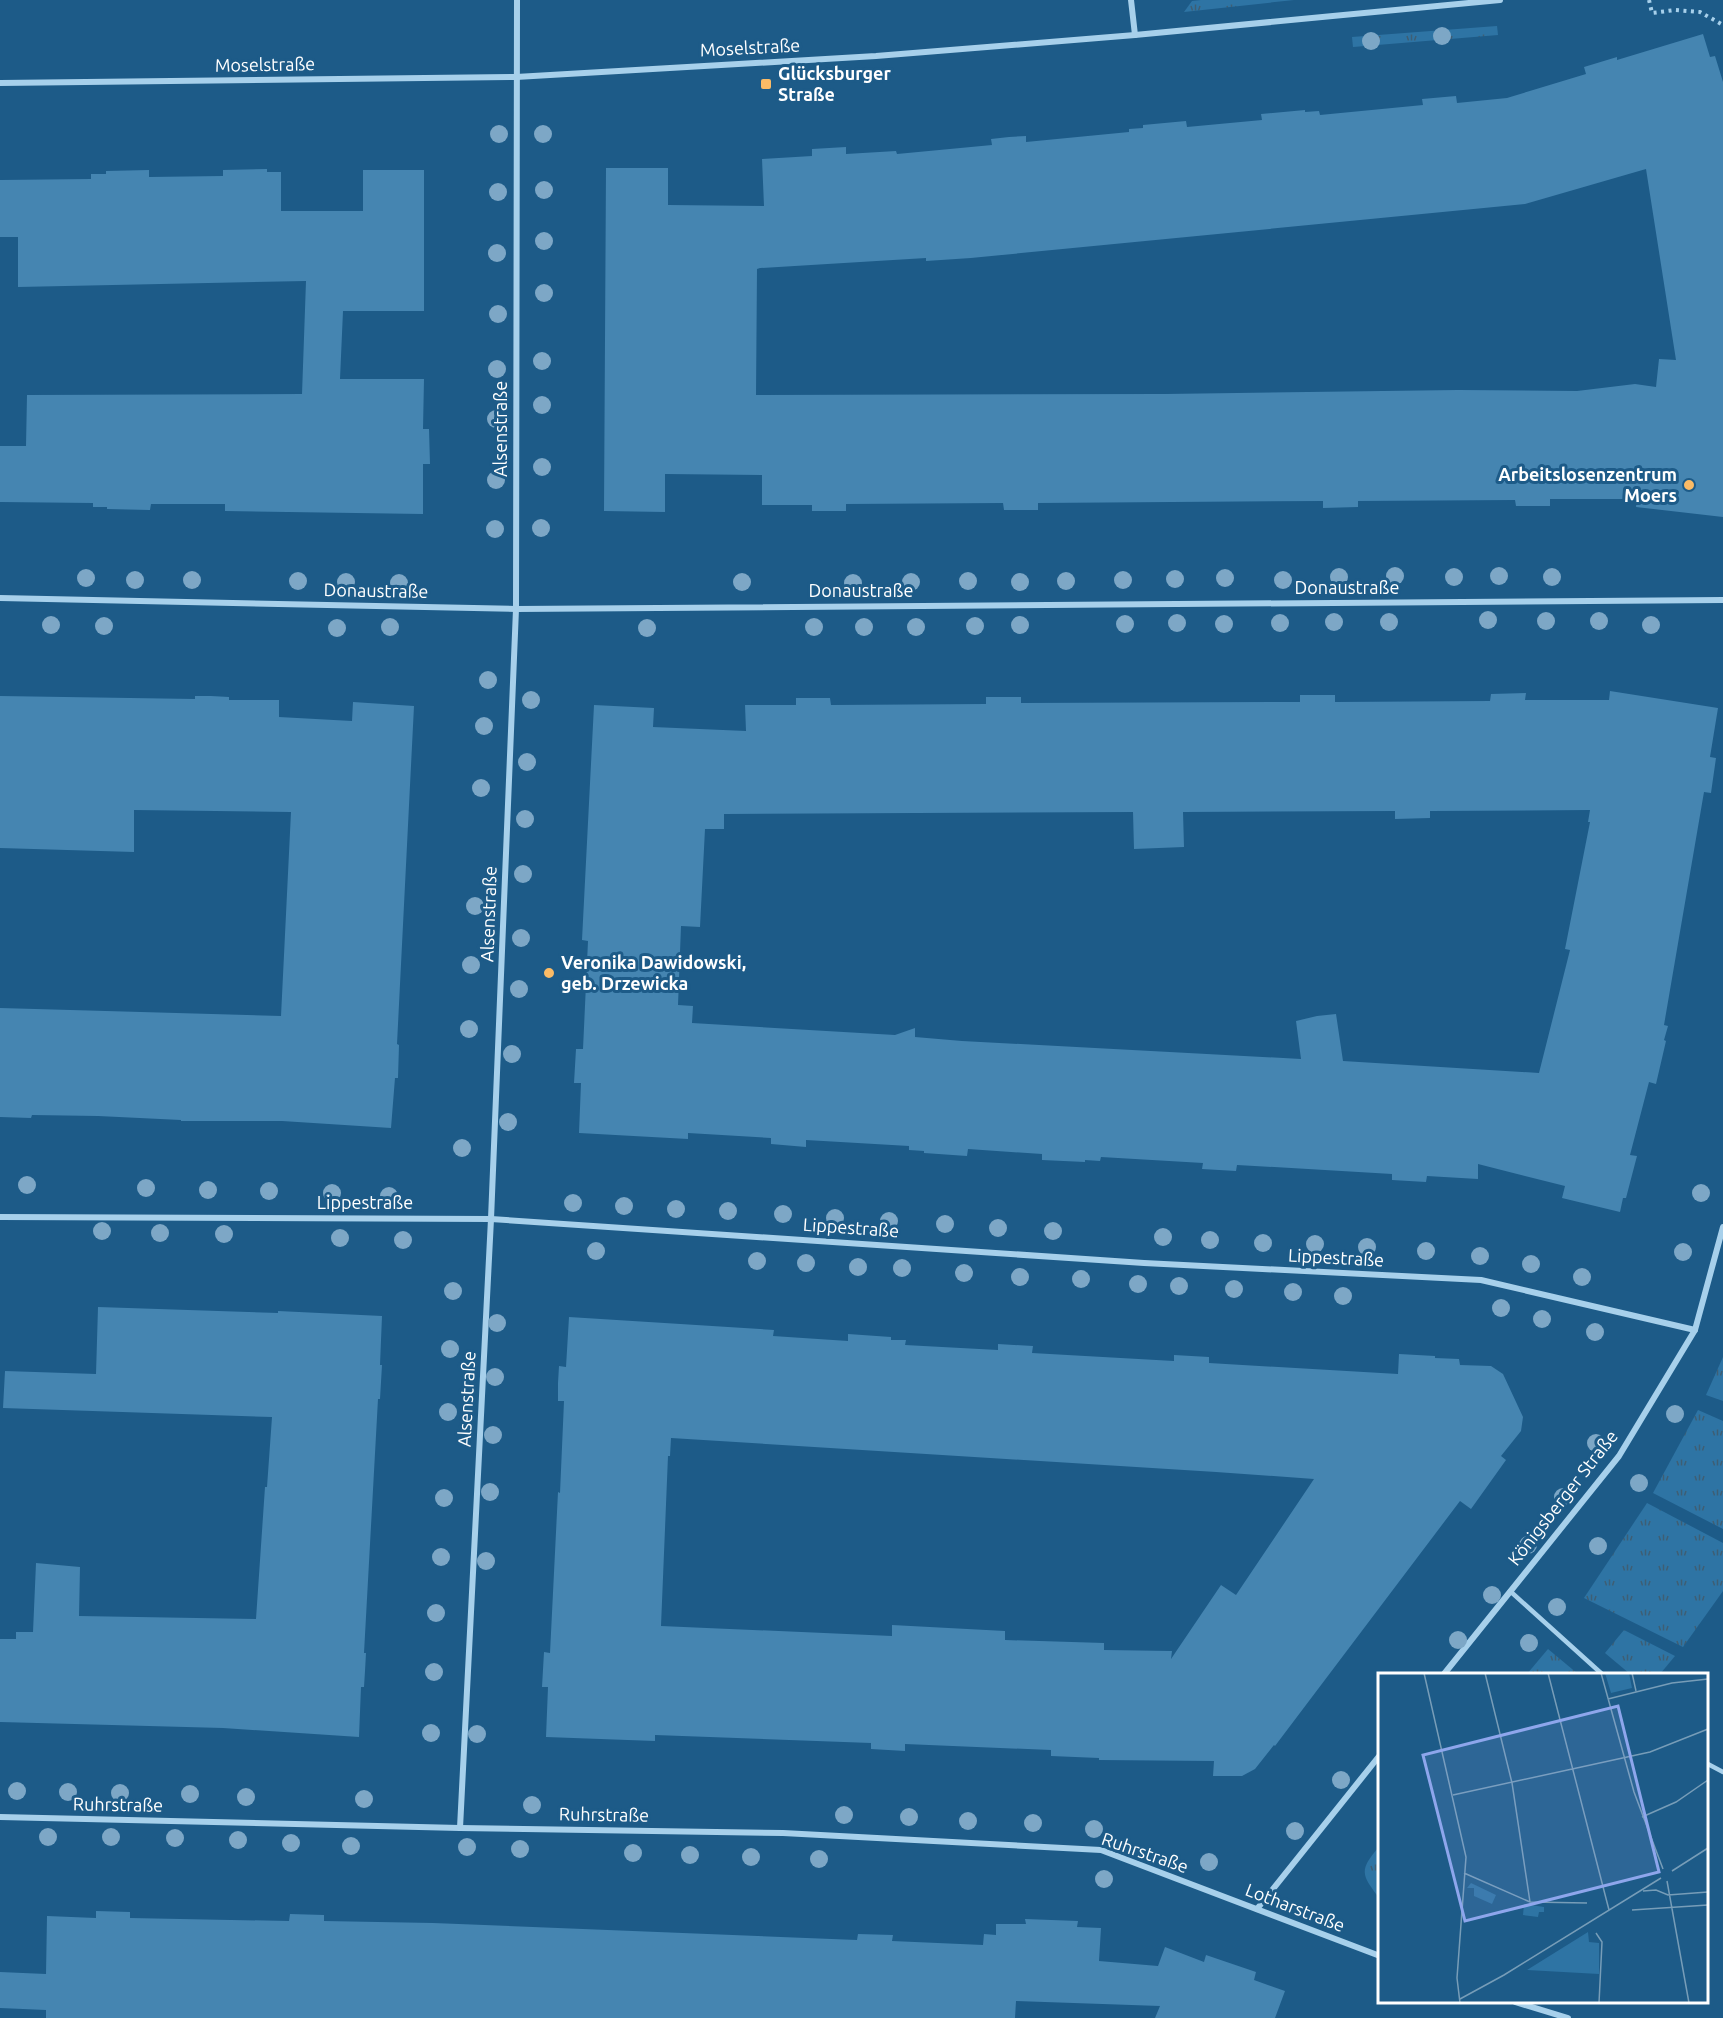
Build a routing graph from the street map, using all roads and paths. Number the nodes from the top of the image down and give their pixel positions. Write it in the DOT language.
graph roads {
  1 [pos="517,0"];
  2 [pos="1131,0"];
  3 [pos="1500,0"];
  4 [pos="1649,0"];
  5 [pos="1723,25"];
  6 [pos="1135,35"];
  7 [pos="516,77"];
  8 [pos="0,83"];
  9 [pos="0,598"];
  10 [pos="1723,600"];
  11 [pos="516,609"];
  12 [pos="0,1217"];
  13 [pos="491,1219"];
  14 [pos="1723,1227"];
  15 [pos="1695,1330"];
  16 [pos="1510,1591"];
  17 [pos="1445,1673"];
  18 [pos="1601,1673"];
  19 [pos="1378,1758"];
  20 [pos="1708,1764"];
  21 [pos="1723,1772"];
  22 [pos="0,1817"];
  23 [pos="460,1828"];
  24 [pos="1200,1888"];
  25 [pos="1257,1910"];
  26 [pos="1378,1955"];
  27 [pos="1521,2003"];
  28 [pos="1568,2018"];
  1 -- 7 [label="street, Alsenstraße"];
  2 -- 6 [label="street"];
  3 -- 6 [label="street, Moselstraße"];
  4 -- 5 [label="path"];
  6 -- 7 [label="street, Moselstraße"];
  7 -- 8 [label="street, Moselstraße"];
  7 -- 11 [label="street, Alsenstraße"];
  9 -- 11 [label="street, Donaustraße"];
  10 -- 11 [label="street, Donaustraße"];
  11 -- 13 [label="street, Alsenstraße"];
  12 -- 13 [label="street, Lippestraße"];
  13 -- 15 [label="street, Lippestraße"];
  13 -- 23 [label="street, Alsenstraße"];
  14 -- 15 [label="street, Königsberger Straße"];
  15 -- 16 [label="street, Königsberger Straße"];
  16 -- 17 [label="street, Königsberger Straße"];
  16 -- 18 [label="lane"];
  19 -- 25 [label="street"];
  20 -- 21 [label="lane"];
  22 -- 23 [label="street, Ruhrstraße"];
  23 -- 24 [label="street, Ruhrstraße"];
  24 -- 25 [label="street, Lotharstraße"];
  25 -- 26 [label="street, Lotharstraße"];
  27 -- 28 [label="street"];
}
